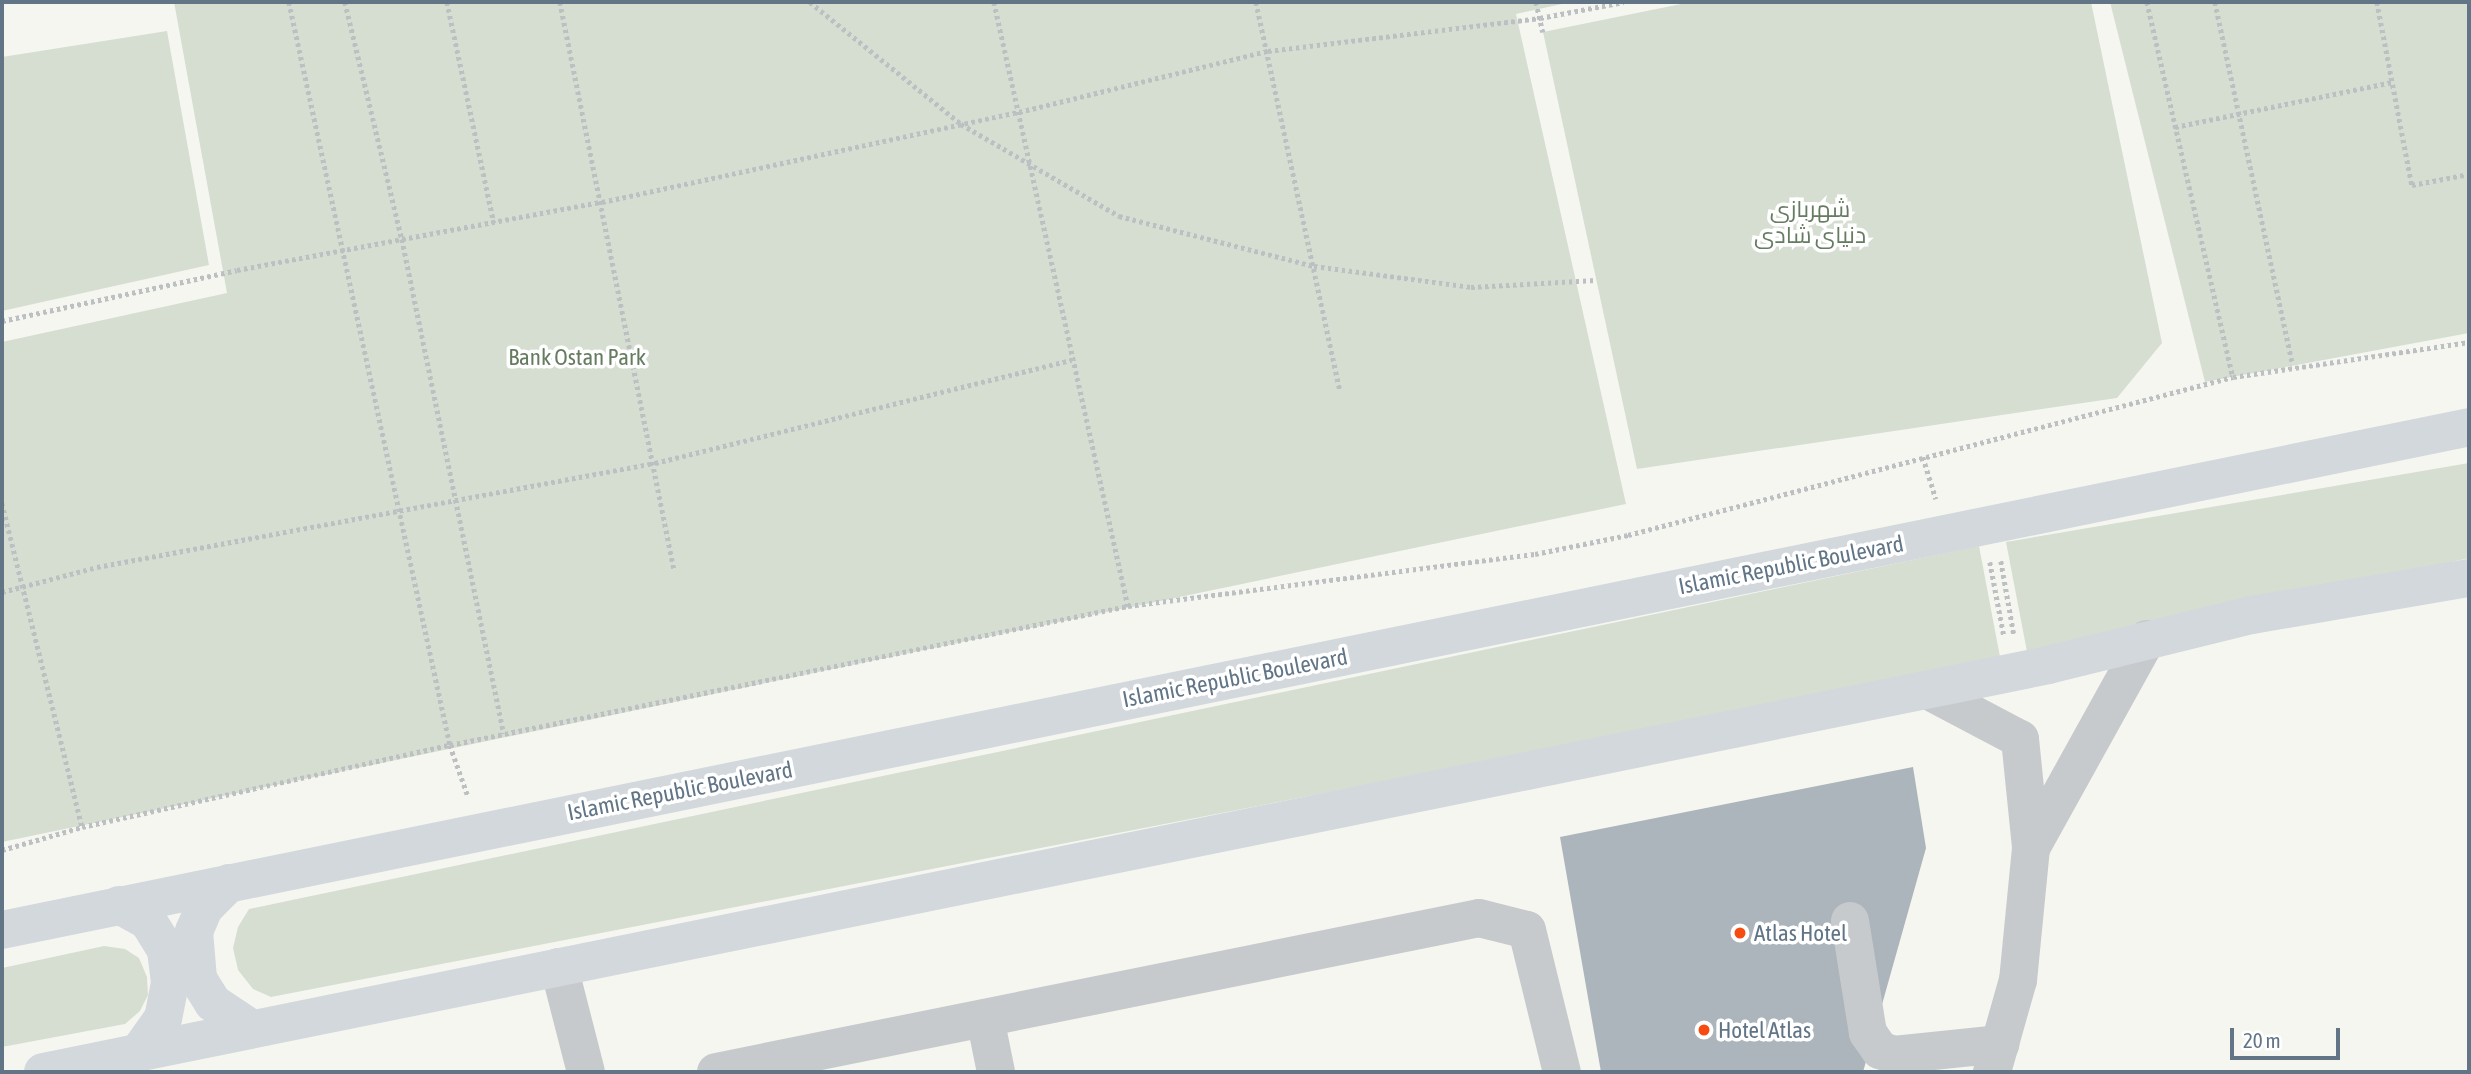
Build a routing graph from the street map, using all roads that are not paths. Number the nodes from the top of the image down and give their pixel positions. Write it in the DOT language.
graph roads {
  1 [pos="2469,427"];
  2 [pos="2469,578"];
  3 [pos="2147,639"];
  4 [pos="1927,690"];
  5 [pos="2031,848"];
  6 [pos="229,883"];
  7 [pos="120,905"];
  8 [pos="1850,921"];
  9 [pos="2,930"];
  10 [pos="559,967"];
  11 [pos="985,1018"];
  12 [pos="252,1029"];
  13 [pos="139,1052"];
  14 [pos="1996,1058"];
  15 [pos="43,1072"];
  16 [pos="586,1072"];
  17 [pos="716,1072"];
  18 [pos="996,1072"];
  19 [pos="1562,1072"];
  1 -- 6 [label="main road, Islamic Republic Boulevard"];
  2 -- 3 [label="main road"];
  3 -- 4 [label="main road"];
  3 -- 5 [label="street"];
  4 -- 5 [label="street"];
  4 -- 10 [label="main road"];
  5 -- 14 [label="street"];
  6 -- 7 [label="main road, Islamic Republic Boulevard"];
  6 -- 12 [label="main road"];
  7 -- 9 [label="main road, Islamic Republic Boulevard"];
  7 -- 13 [label="main road"];
  8 -- 14 [label="street"];
  10 -- 12 [label="main road"];
  10 -- 16 [label="street"];
  11 -- 17 [label="street"];
  11 -- 18 [label="street"];
  11 -- 19 [label="street"];
  12 -- 13 [label="main road"];
  13 -- 15 [label="main road"];
}
